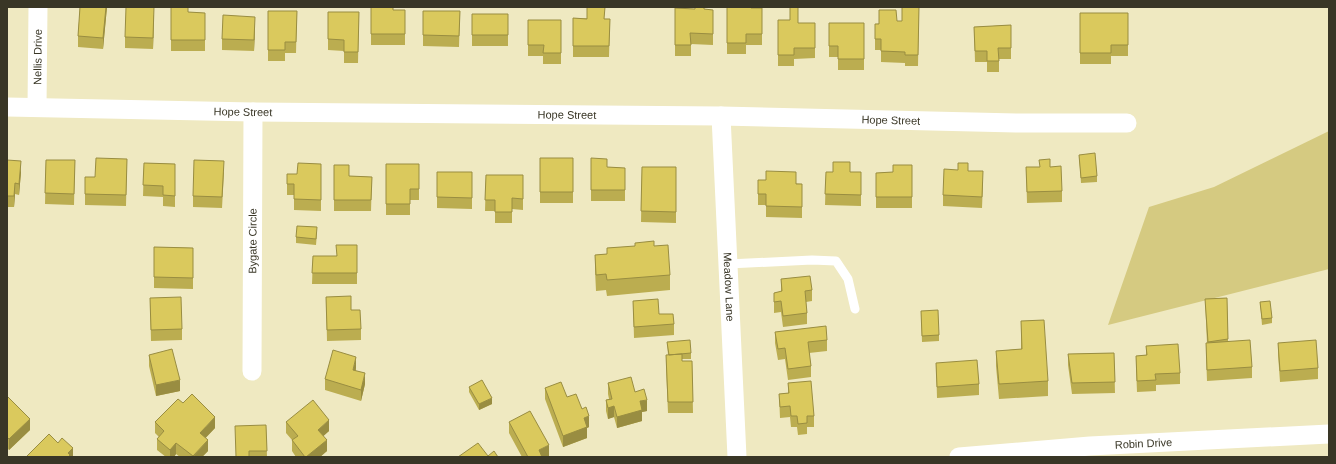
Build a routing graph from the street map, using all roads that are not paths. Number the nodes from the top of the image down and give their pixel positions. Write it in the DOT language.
graph roads {
  1 [pos="38,7"];
  2 [pos="7,107"];
  3 [pos="38,107"];
  4 [pos="253,112"];
  5 [pos="722,116"];
  6 [pos="1128,123"];
  7 [pos="728,264"];
  8 [pos="855,309"];
  9 [pos="252,371"];
  10 [pos="1329,434"];
  11 [pos="737,457"];
  12 [pos="959,457"];
  1 -- 3 [label="street, Nellis Drive"];
  2 -- 3 [label="street, Hope Street"];
  3 -- 4 [label="street, Hope Street"];
  4 -- 5 [label="street, Hope Street"];
  4 -- 9 [label="street, Bygate Circle"];
  5 -- 6 [label="street, Hope Street"];
  5 -- 7 [label="street, Meadow Lane"];
  7 -- 8 [label="lane"];
  7 -- 11 [label="street, Meadow Lane"];
  10 -- 12 [label="street, Robin Drive"];
}
